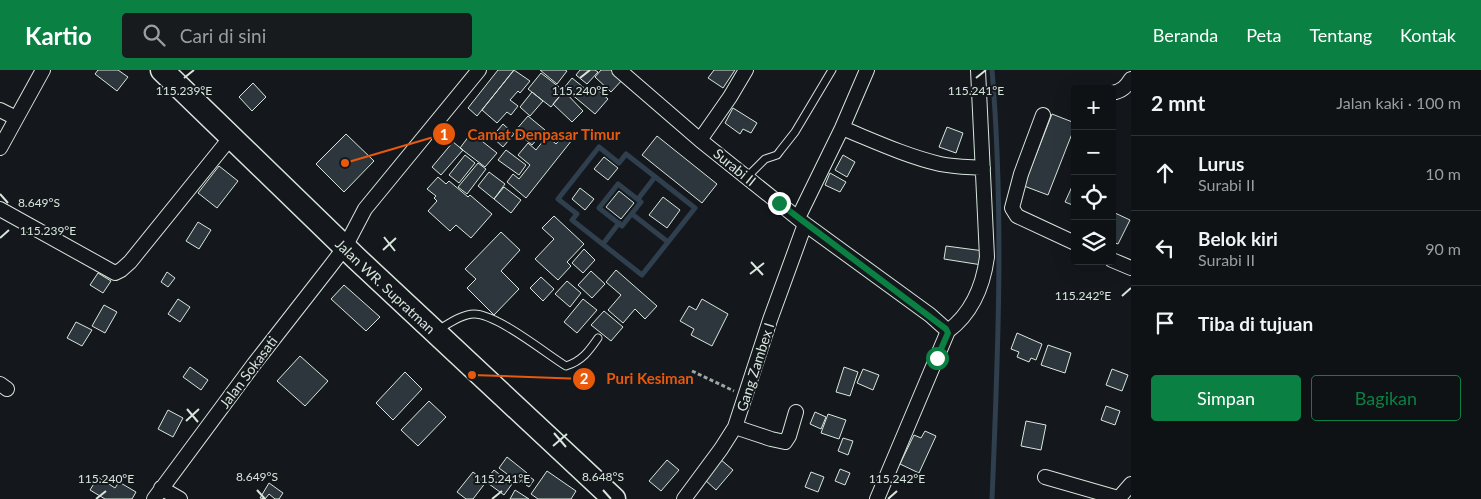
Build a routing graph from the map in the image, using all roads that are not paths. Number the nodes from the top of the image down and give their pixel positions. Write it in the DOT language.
graph roads {
  1 [pos="43,70"];
  2 [pos="162,70"];
  3 [pos="479,70"];
  4 [pos="619,70"];
  5 [pos="746,70"];
  6 [pos="832,70"];
  7 [pos="867,70"];
  8 [pos="974,71"];
  9 [pos="1131,79"];
  10 [pos="1116,92"];
  11 [pos="0,110"];
  12 [pos="1043,115"];
  13 [pos="16,118"];
  14 [pos="842,128"];
  15 [pos="231,137"];
  16 [pos="700,140"];
  17 [pos="0,148"];
  18 [pos="983,168"];
  19 [pos="747,177"];
  20 [pos="0,209"];
  21 [pos="802,221"];
  22 [pos="1071,241"];
  23 [pos="345,247"];
  24 [pos="1116,262"];
  25 [pos="1131,268"];
  26 [pos="948,331"];
  27 [pos="436,332"];
  28 [pos="598,338"];
  29 [pos="796,412"];
  30 [pos="735,427"];
  31 [pos="1045,477"];
  32 [pos="1131,484"];
  33 [pos="158,494"];
  34 [pos="180,499"];
  35 [pos="614,499"];
  36 [pos="684,499"];
  37 [pos="877,499"];
  38 [pos="1118,499"];
  1 -- 13 [label="street"];
  2 -- 15 [label="main road, Jalan WR. Supratman"];
  3 -- 23 [label="street, Jalan Sokasati"];
  4 -- 16 [label="street, Surabi II"];
  5 -- 16 [label="street"];
  6 -- 19 [label="lane"];
  7 -- 14 [label="street, Gang Zambex I"];
  8 -- 18 [label="street"];
  9 -- 10 [label="street"];
  11 -- 13 [label="street"];
  12 -- 22 [label="street"];
  13 -- 17 [label="street"];
  14 -- 18 [label="street"];
  14 -- 21 [label="street, Gang Zambex I"];
  15 -- 20 [label="street"];
  15 -- 23 [label="main road, Jalan WR. Supratman"];
  16 -- 19 [label="street, Surabi II"];
  18 -- 26 [label="street"];
  19 -- 21 [label="street, Surabi II"];
  21 -- 26 [label="street, Surabi II"];
  21 -- 30 [label="street, Gang Zambex I"];
  23 -- 27 [label="main road, Jalan WR. Supratman"];
  23 -- 33 [label="street, Jalan Sokasati"];
  24 -- 25 [label="street"];
  26 -- 37 [label="street"];
  27 -- 28 [label="lane"];
  27 -- 35 [label="main road, Jalan WR. Supratman"];
  29 -- 30 [label="street"];
  30 -- 36 [label="street, Gang Zambex I"];
  31 -- 38 [label="street"];
  32 -- 38 [label="street"];
  33 -- 34 [label="street"];
}
